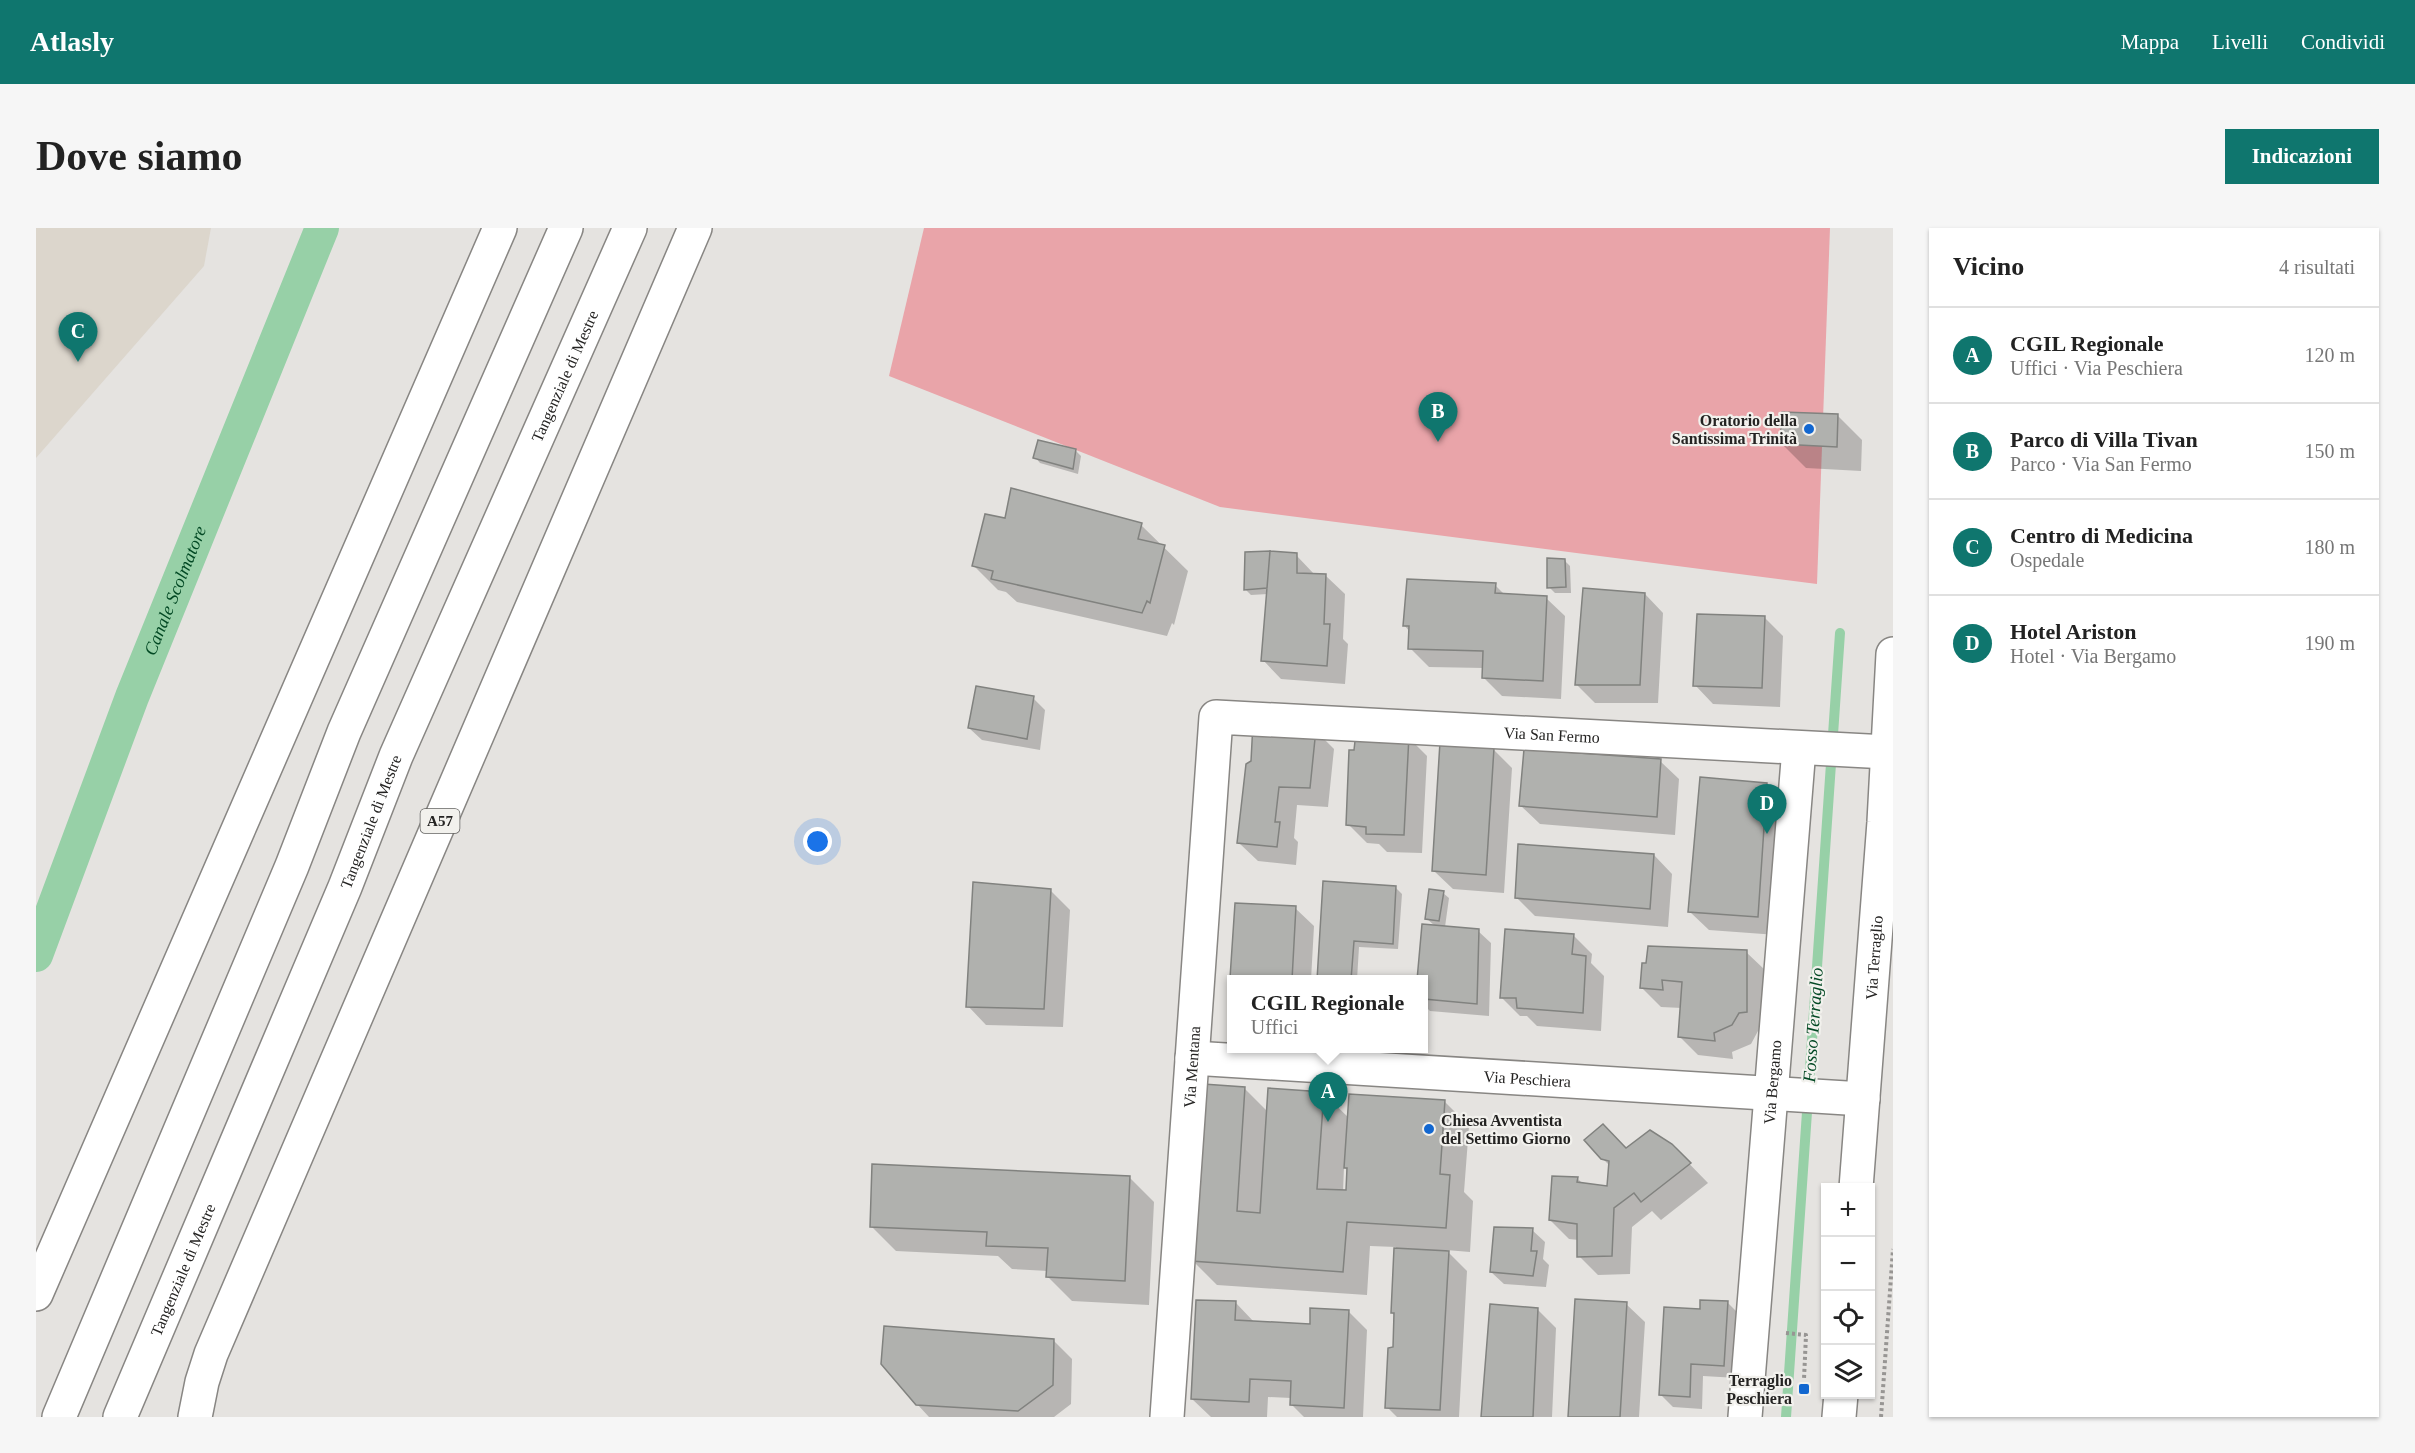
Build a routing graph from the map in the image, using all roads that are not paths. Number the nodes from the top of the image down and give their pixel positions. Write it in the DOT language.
graph roads {
  1 [pos="500,228"];
  2 [pos="566,228"];
  3 [pos="630,228"];
  4 [pos="695,228"];
  5 [pos="1893,654"];
  6 [pos="1216,717"];
  7 [pos="1810,748"];
  8 [pos="1887,753"];
  9 [pos="1192,1058"];
  10 [pos="1781,1093"];
  11 [pos="1848,1098"];
  12 [pos="1856,1183"];
  13 [pos="36,1294"];
  14 [pos="1841,1399"];
  15 [pos="59,1417"];
  16 [pos="120,1417"];
  17 [pos="195,1417"];
  18 [pos="1167,1417"];
  19 [pos="1745,1417"];
  20 [pos="1839,1417"];
  1 -- 13 [label="main road"];
  2 -- 15 [label="main road"];
  3 -- 16 [label="main road, Tangenziale di Mestre"];
  4 -- 17 [label="main road, A57"];
  5 -- 8 [label="main road, Via Terraglio"];
  6 -- 7 [label="main road, Via San Fermo"];
  6 -- 9 [label="main road, Via Mentana"];
  7 -- 8 [label="main road, Via San Fermo"];
  7 -- 10 [label="main road, Via Bergamo"];
  8 -- 11 [label="main road, Via Terraglio"];
  9 -- 10 [label="main road, Via Peschiera"];
  9 -- 18 [label="main road, Via Mentana"];
  10 -- 11 [label="main road, Via Peschiera"];
  10 -- 19 [label="main road, Via Bergamo"];
  11 -- 12 [label="main road, Via Terraglio"];
  14 -- 20 [label="main road"];
}
